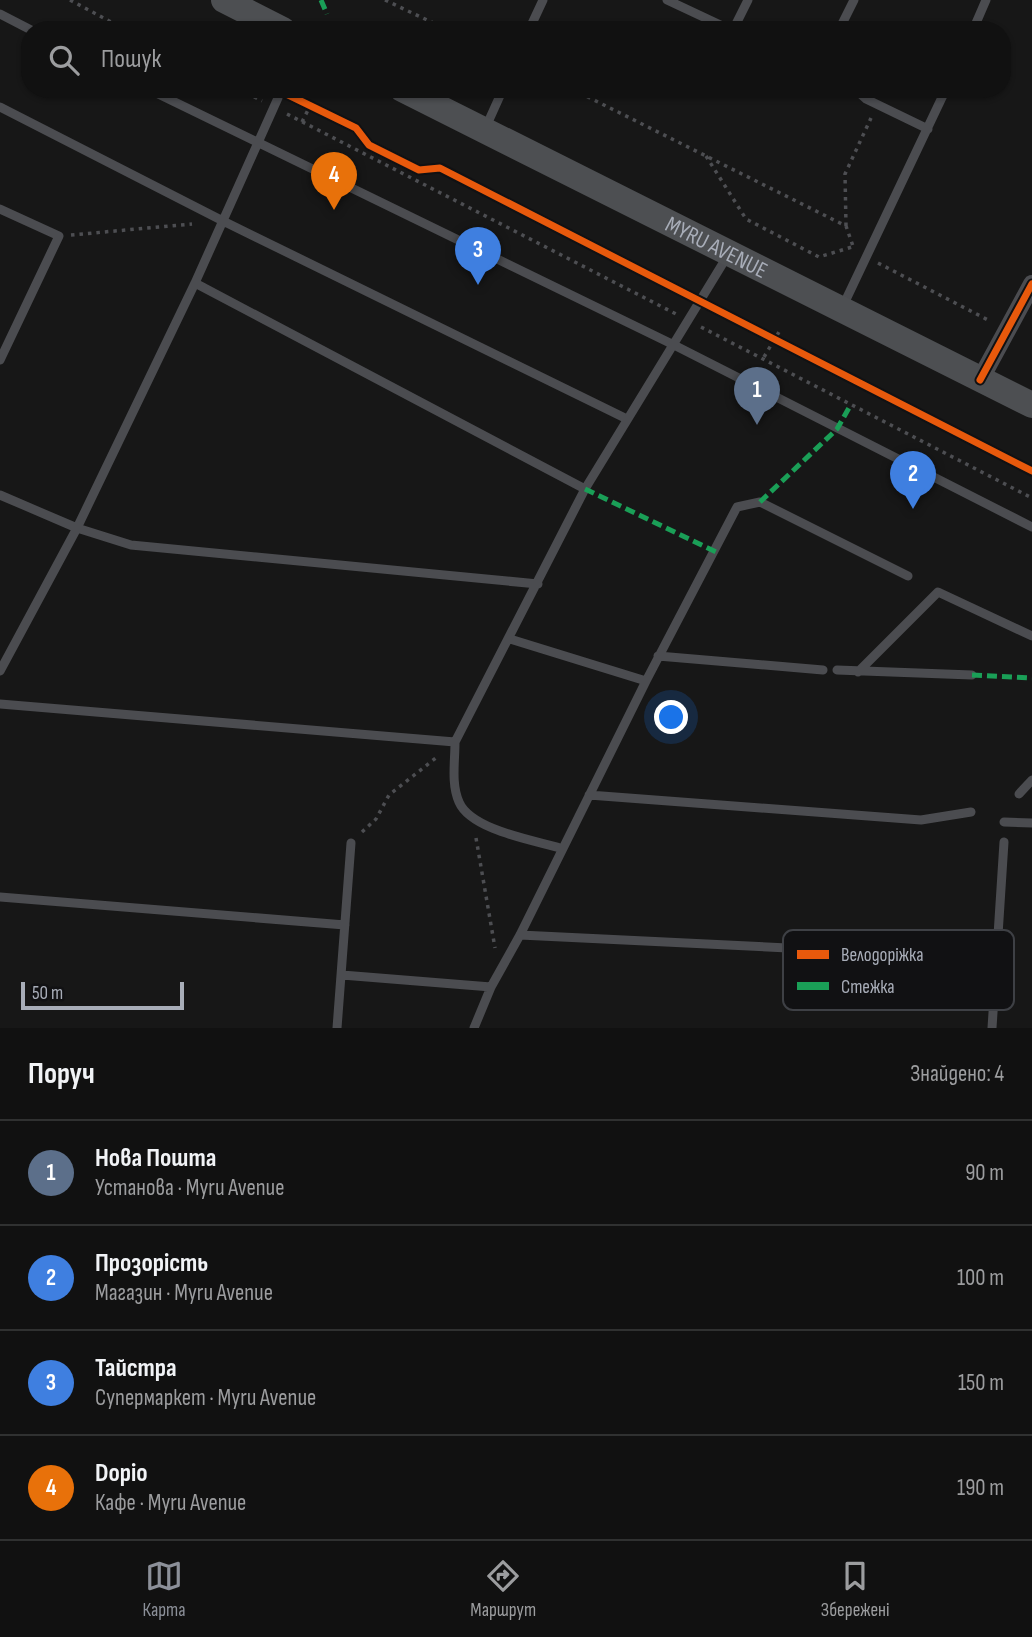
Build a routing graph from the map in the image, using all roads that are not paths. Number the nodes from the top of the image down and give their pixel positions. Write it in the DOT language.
graph roads {
  1 [pos="224,0"];
  2 [pos="543,0"];
  3 [pos="667,0"];
  4 [pos="748,0"];
  5 [pos="854,0"];
  6 [pos="986,0"];
  7 [pos="0,14"];
  8 [pos="265,21"];
  9 [pos="533,21"];
  10 [pos="712,21"];
  11 [pos="737,21"];
  12 [pos="844,21"];
  13 [pos="977,21"];
  14 [pos="21,25"];
  15 [pos="166,98"];
  16 [pos="278,98"];
  17 [pos="420,98"];
  18 [pos="499,98"];
  19 [pos="868,98"];
  20 [pos="942,98"];
  21 [pos="0,107"];
  22 [pos="928,129"];
  23 [pos="484,131"];
  24 [pos="257,144"];
  25 [pos="0,209"];
  26 [pos="223,221"];
  27 [pos="729,253"];
  28 [pos="195,284"];
  29 [pos="1032,284"];
  30 [pos="841,310"];
  31 [pos="674,345"];
  32 [pos="0,360"];
  33 [pos="980,380"];
  34 [pos="1032,405"];
  35 [pos="627,419"];
  36 [pos="585,489"];
  37 [pos="0,495"];
  38 [pos="1032,527"];
  39 [pos="78,528"];
  40 [pos="908,576"];
  41 [pos="538,584"];
  42 [pos="1032,636"];
  43 [pos="510,639"];
  44 [pos="658,656"];
  45 [pos="823,670"];
  46 [pos="837,670"];
  47 [pos="0,671"];
  48 [pos="858,672"];
  49 [pos="972,675"];
  50 [pos="646,681"];
  51 [pos="0,704"];
  52 [pos="455,742"];
  53 [pos="1032,780"];
  54 [pos="1018,794"];
  55 [pos="589,795"];
  56 [pos="971,812"];
  57 [pos="1004,822"];
  58 [pos="1032,823"];
  59 [pos="1004,842"];
  60 [pos="351,843"];
  61 [pos="560,848"];
  62 [pos="0,897"];
  63 [pos="345,925"];
  64 [pos="996,930"];
  65 [pos="520,935"];
  66 [pos="783,948"];
  67 [pos="342,975"];
  68 [pos="491,987"];
  69 [pos="993,1010"];
  70 [pos="337,1028"];
  71 [pos="474,1028"];
  72 [pos="992,1028"];
  1 -- 8 [label="main road"];
  2 -- 9 [label="lane"];
  3 -- 10 [label="lane"];
  4 -- 11 [label="lane"];
  5 -- 12 [label="lane"];
  6 -- 13 [label="lane"];
  7 -- 14 [label="lane"];
  15 -- 24 [label="lane"];
  16 -- 24 [label="lane"];
  17 -- 23 [label="main road, MYRU AVENUE"];
  18 -- 23 [label="lane"];
  19 -- 22 [label="lane"];
  20 -- 22 [label="lane"];
  21 -- 26 [label="lane"];
  22 -- 30 [label="lane"];
  23 -- 27 [label="main road, MYRU AVENUE"];
  24 -- 26 [label="lane"];
  24 -- 31 [label="lane"];
  25 -- 32 [label="lane"];
  26 -- 28 [label="lane"];
  26 -- 35 [label="lane"];
  27 -- 30 [label="main road, MYRU AVENUE"];
  27 -- 31 [label="lane"];
  28 -- 36 [label="lane"];
  28 -- 39 [label="lane"];
  29 -- 33 [label="street"];
  30 -- 33 [label="main road, MYRU AVENUE"];
  31 -- 35 [label="lane"];
  31 -- 38 [label="lane"];
  33 -- 34 [label="main road, MYRU AVENUE"];
  35 -- 36 [label="lane"];
  36 -- 41 [label="lane"];
  37 -- 39 [label="lane"];
  39 -- 41 [label="lane"];
  39 -- 47 [label="lane"];
  40 -- 44 [label="lane"];
  41 -- 43 [label="lane"];
  42 -- 48 [label="lane"];
  43 -- 50 [label="lane"];
  43 -- 52 [label="lane"];
  44 -- 45 [label="lane"];
  44 -- 50 [label="lane"];
  46 -- 48 [label="lane"];
  48 -- 49 [label="lane"];
  50 -- 55 [label="lane"];
  51 -- 52 [label="lane"];
  52 -- 61 [label="lane"];
  53 -- 54 [label="lane"];
  55 -- 56 [label="lane"];
  55 -- 61 [label="lane"];
  57 -- 58 [label="lane"];
  59 -- 64 [label="lane"];
  60 -- 63 [label="lane"];
  61 -- 65 [label="lane"];
  62 -- 63 [label="lane"];
  63 -- 67 [label="lane"];
  65 -- 66 [label="lane"];
  65 -- 68 [label="lane"];
  67 -- 68 [label="lane"];
  67 -- 70 [label="lane"];
  68 -- 71 [label="lane"];
  69 -- 72 [label="lane"];
}
